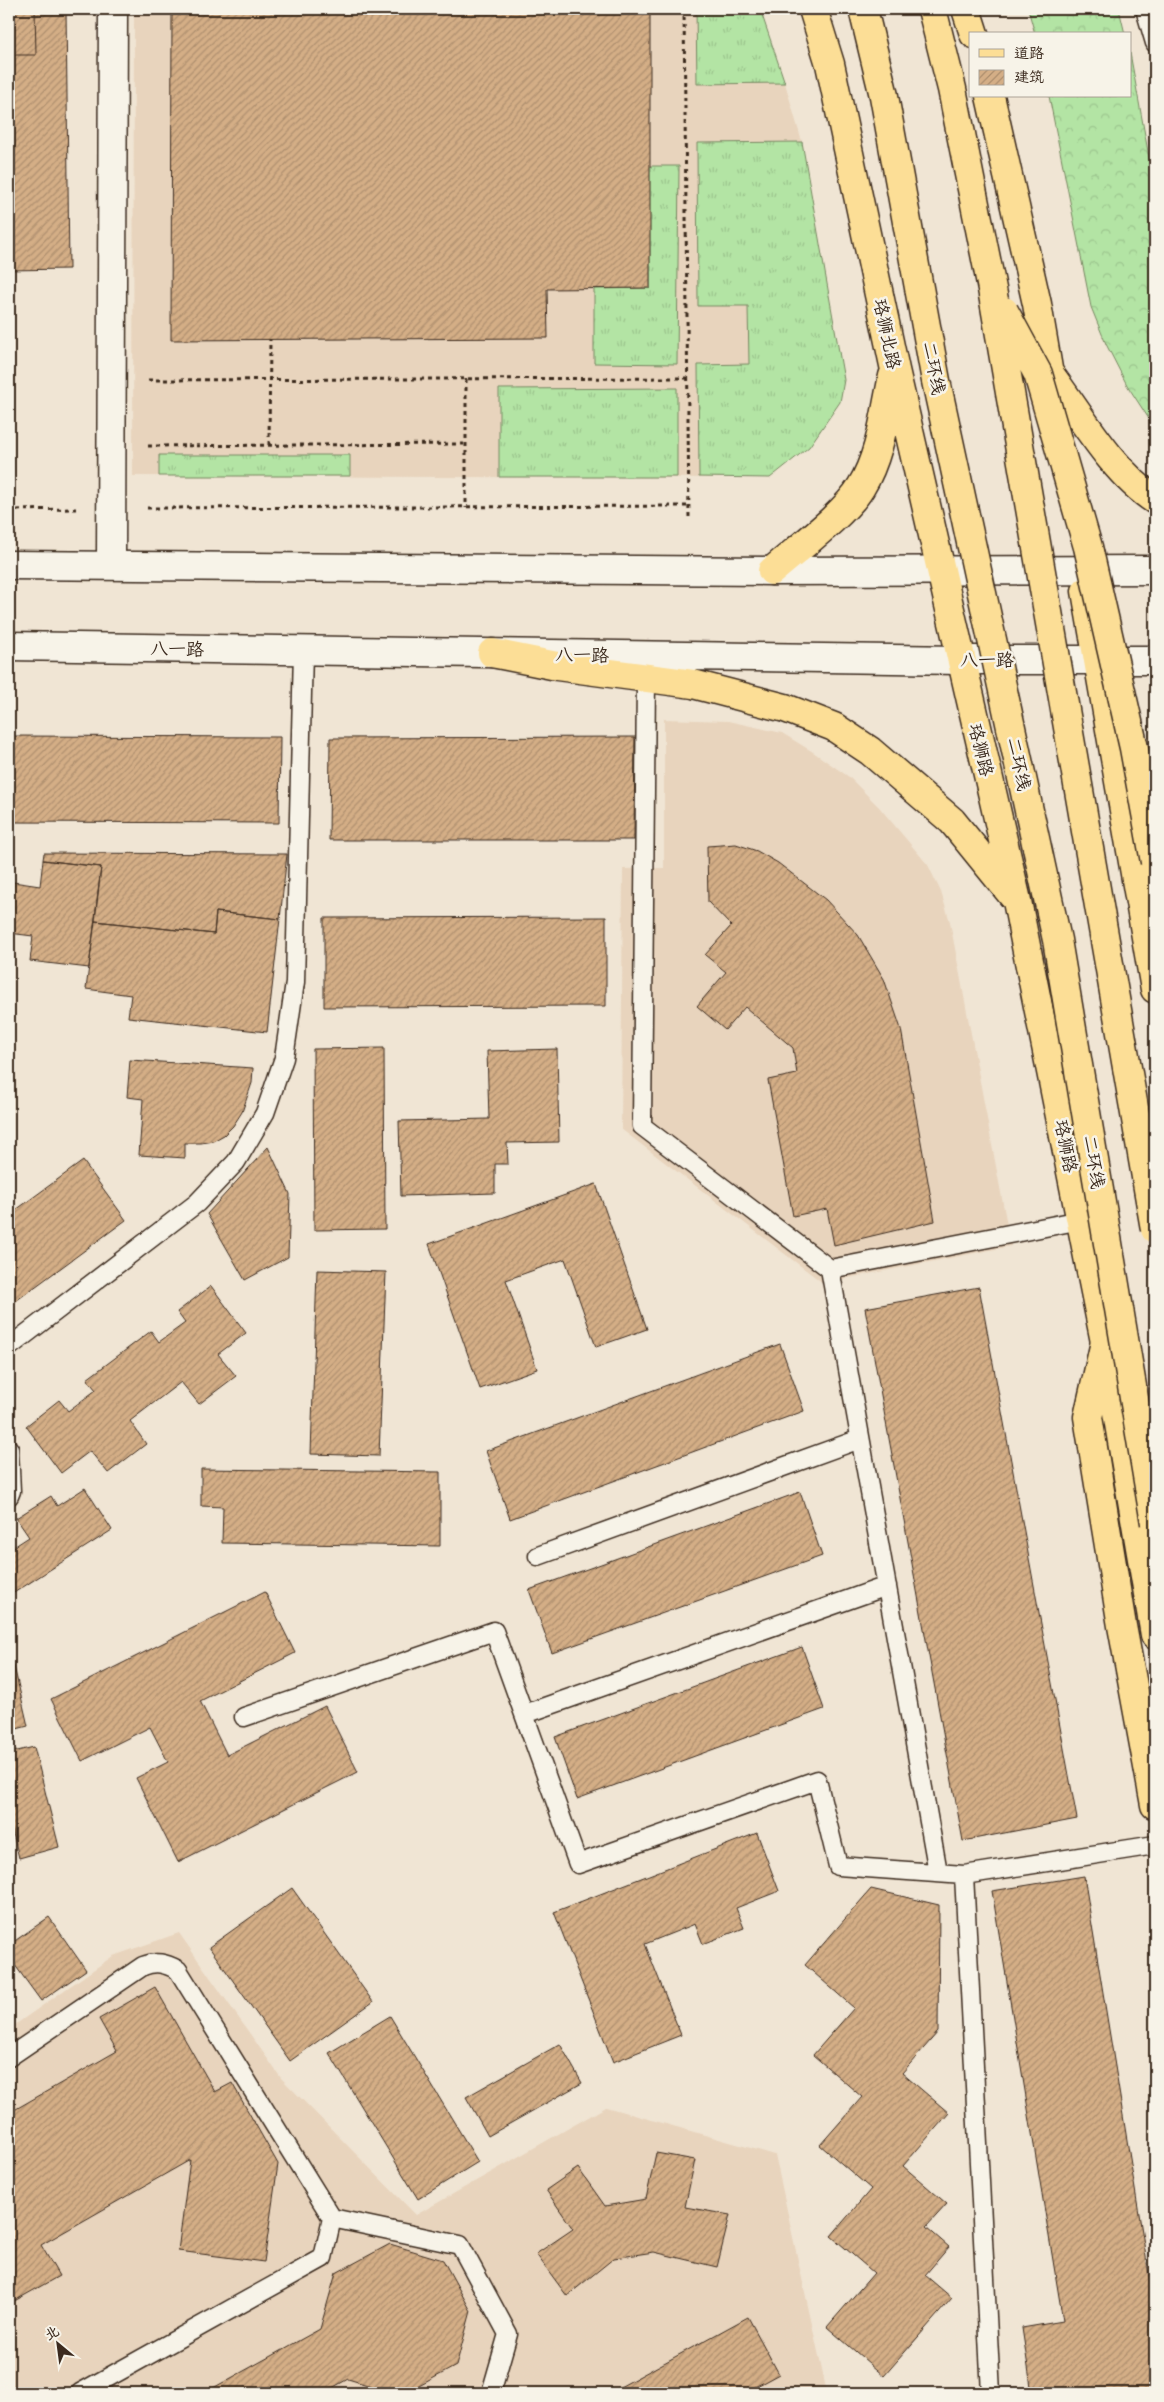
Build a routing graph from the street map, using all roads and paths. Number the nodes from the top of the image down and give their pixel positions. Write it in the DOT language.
graph roads {
  1 [pos="113,9"];
  2 [pos="684,9"];
  3 [pos="813,9"];
  4 [pos="863,9"];
  5 [pos="932,9"];
  6 [pos="966,9"];
  7 [pos="1145,9"];
  8 [pos="973,32"];
  9 [pos="1155,43"];
  10 [pos="990,98"];
  11 [pos="992,289"];
  12 [pos="270,339"];
  13 [pos="895,370"];
  14 [pos="1049,372"];
  15 [pos="688,378"];
  16 [pos="466,379"];
  17 [pos="112,380"];
  18 [pos="270,380"];
  19 [pos="466,444"];
  20 [pos="269,445"];
  21 [pos="112,447"];
  22 [pos="1155,500"];
  23 [pos="689,506"];
  24 [pos="112,508"];
  25 [pos="466,508"];
  26 [pos="9,510"];
  27 [pos="689,519"];
  28 [pos="9,564"];
  29 [pos="111,565"];
  30 [pos="1083,569"];
  31 [pos="940,570"];
  32 [pos="1155,570"];
  33 [pos="772,571"];
  34 [pos="9,646"];
  35 [pos="303,650"];
  36 [pos="492,653"];
  37 [pos="960,660"];
  38 [pos="1098,660"];
  39 [pos="1155,660"];
  40 [pos="646,678"];
  41 [pos="1155,823"];
  42 [pos="1146,871"];
  43 [pos="1017,901"];
  44 [pos="1155,989"];
  45 [pos="1081,1220"];
  46 [pos="1155,1229"];
  47 [pos="830,1268"];
  48 [pos="1105,1342"];
  49 [pos="9,1347"];
  50 [pos="860,1439"];
  51 [pos="9,1449"];
  52 [pos="9,1496"];
  53 [pos="1155,1523"];
  54 [pos="538,1556"];
  55 [pos="887,1586"];
  56 [pos="1155,1635"];
  57 [pos="525,1714"];
  58 [pos="244,1717"];
  59 [pos="1155,1805"];
  60 [pos="1155,1845"];
  61 [pos="938,1872"];
  62 [pos="964,1875"];
  63 [pos="9,2057"];
  64 [pos="332,2218"];
  65 [pos="80,2393"];
  66 [pos="491,2393"];
  67 [pos="991,2393"];
  1 -- 17 [label="main road"];
  2 -- 15 [label="path"];
  3 -- 13 [label="main road, 珞狮北路"];
  4 -- 53 [label="main road, 二环线, bridge"];
  5 -- 11 [label="main road, bridge"];
  6 -- 8 [label="main road"];
  7 -- 9 [label="lane"];
  10 -- 14 [label="main road"];
  11 -- 42 [label="main road, bridge"];
  11 -- 46 [label="main road, bridge"];
  12 -- 18 [label="path"];
  13 -- 31 [label="main road, 珞狮北路"];
  13 -- 33 [label="main road"];
  14 -- 22 [label="main road"];
  14 -- 30 [label="main road"];
  15 -- 16 [label="path"];
  15 -- 23 [label="path"];
  16 -- 18 [label="path"];
  16 -- 19 [label="path"];
  17 -- 18 [label="path"];
  17 -- 21 [label="main road"];
  18 -- 20 [label="path"];
  19 -- 20 [label="path"];
  19 -- 25 [label="path"];
  20 -- 21 [label="path"];
  21 -- 24 [label="main road"];
  23 -- 25 [label="path"];
  23 -- 27 [label="path"];
  24 -- 25 [label="path"];
  24 -- 26 [label="path"];
  24 -- 29 [label="main road"];
  28 -- 29 [label="main road"];
  29 -- 33 [label="main road"];
  30 -- 31 [label="main road"];
  30 -- 32 [label="main road"];
  30 -- 38 [label="main road"];
  31 -- 33 [label="main road"];
  31 -- 37 [label="main road, 珞狮北路"];
  34 -- 35 [label="main road, 八一路"];
  35 -- 36 [label="main road, 八一路"];
  35 -- 49 [label="lane"];
  36 -- 37 [label="main road, 八一路"];
  36 -- 40 [label="main road"];
  37 -- 38 [label="main road, 八一路"];
  37 -- 43 [label="main road, 珞狮路"];
  38 -- 39 [label="main road, 八一路"];
  38 -- 42 [label="main road"];
  40 -- 43 [label="main road"];
  40 -- 47 [label="lane"];
  41 -- 42 [label="main road"];
  42 -- 44 [label="main road"];
  43 -- 45 [label="main road, 珞狮路"];
  45 -- 47 [label="lane"];
  45 -- 48 [label="main road, 珞狮路"];
  47 -- 50 [label="lane"];
  48 -- 56 [label="main road, 珞狮路"];
  48 -- 59 [label="main road"];
  50 -- 54 [label="lane"];
  50 -- 55 [label="lane"];
  51 -- 52 [label="lane"];
  55 -- 57 [label="lane"];
  55 -- 61 [label="lane"];
  57 -- 58 [label="lane"];
  57 -- 61 [label="lane"];
  60 -- 62 [label="lane"];
  61 -- 62 [label="lane"];
  62 -- 67 [label="lane"];
  63 -- 64 [label="lane"];
  64 -- 65 [label="lane"];
  64 -- 66 [label="lane"];
}
